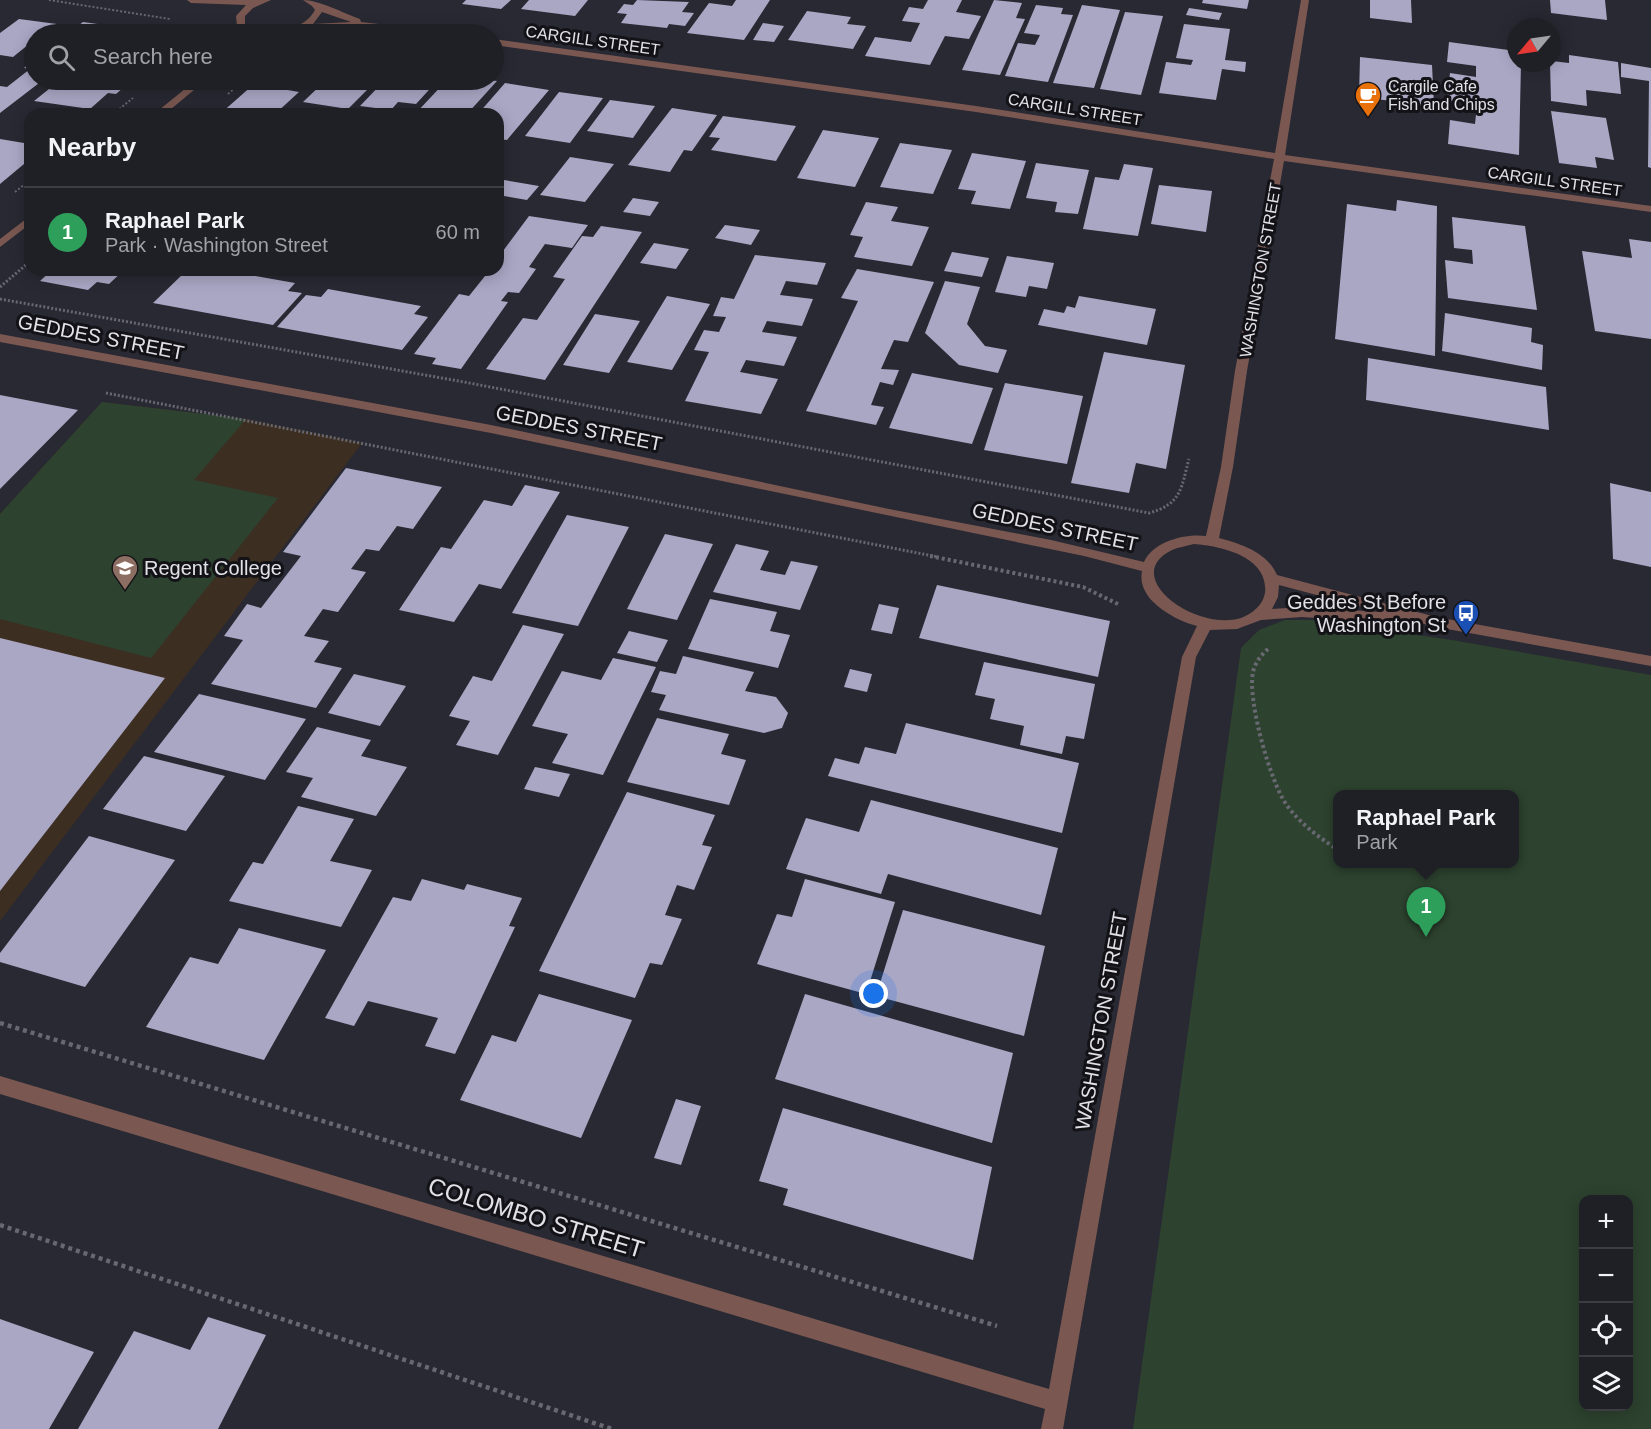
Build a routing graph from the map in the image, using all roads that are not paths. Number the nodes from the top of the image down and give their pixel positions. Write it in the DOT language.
graph roads {
  1 [pos="191,0"];
  2 [pos="267,0"];
  3 [pos="308,0"];
  4 [pos="1305,0"];
  5 [pos="196,1"];
  6 [pos="257,3"];
  7 [pos="317,7"];
  8 [pos="216,10"];
  9 [pos="227,15"];
  10 [pos="240,23"];
  11 [pos="306,24"];
  12 [pos="366,24"];
  13 [pos="504,43"];
  14 [pos="189,90"];
  15 [pos="166,108"];
  16 [pos="1280,157"];
  17 [pos="1651,209"];
  18 [pos="24,224"];
  19 [pos="0,244"];
  20 [pos="0,338"];
  21 [pos="1212,540"];
  22 [pos="1148,568"];
  23 [pos="1270,578"];
  24 [pos="1258,615"];
  25 [pos="1436,622"];
  26 [pos="1205,625"];
  27 [pos="1651,660"];
  28 [pos="0,1085"];
  29 [pos="1057,1402"];
  30 [pos="1052,1429"];
  1 -- 5 [label="street"];
  2 -- 6 [label="street"];
  3 -- 7 [label="street"];
  4 -- 16 [label="street, WASHINGTON STREET"];
  5 -- 6 [label="street"];
  5 -- 8 [label="street"];
  6 -- 10 [label="street"];
  7 -- 11 [label="street"];
  7 -- 12 [label="street"];
  9 -- 10 [label="street"];
  13 -- 16 [label="street, CARGILL STREET"];
  14 -- 15 [label="street"];
  16 -- 17 [label="street, CARGILL STREET"];
  16 -- 21 [label="street, WASHINGTON STREET"];
  18 -- 19 [label="street"];
  20 -- 22 [label="street, GEDDES STREET"];
  21 -- 22 [label="street"];
  21 -- 23 [label="street"];
  22 -- 26 [label="street"];
  23 -- 24 [label="street"];
  23 -- 25 [label="street"];
  24 -- 25 [label="street"];
  24 -- 26 [label="street"];
  25 -- 27 [label="street"];
  26 -- 29 [label="street, WASHINGTON STREET"];
  28 -- 29 [label="street, COLOMBO STREET"];
  29 -- 30 [label="street, WASHINGTON STREET"];
}
